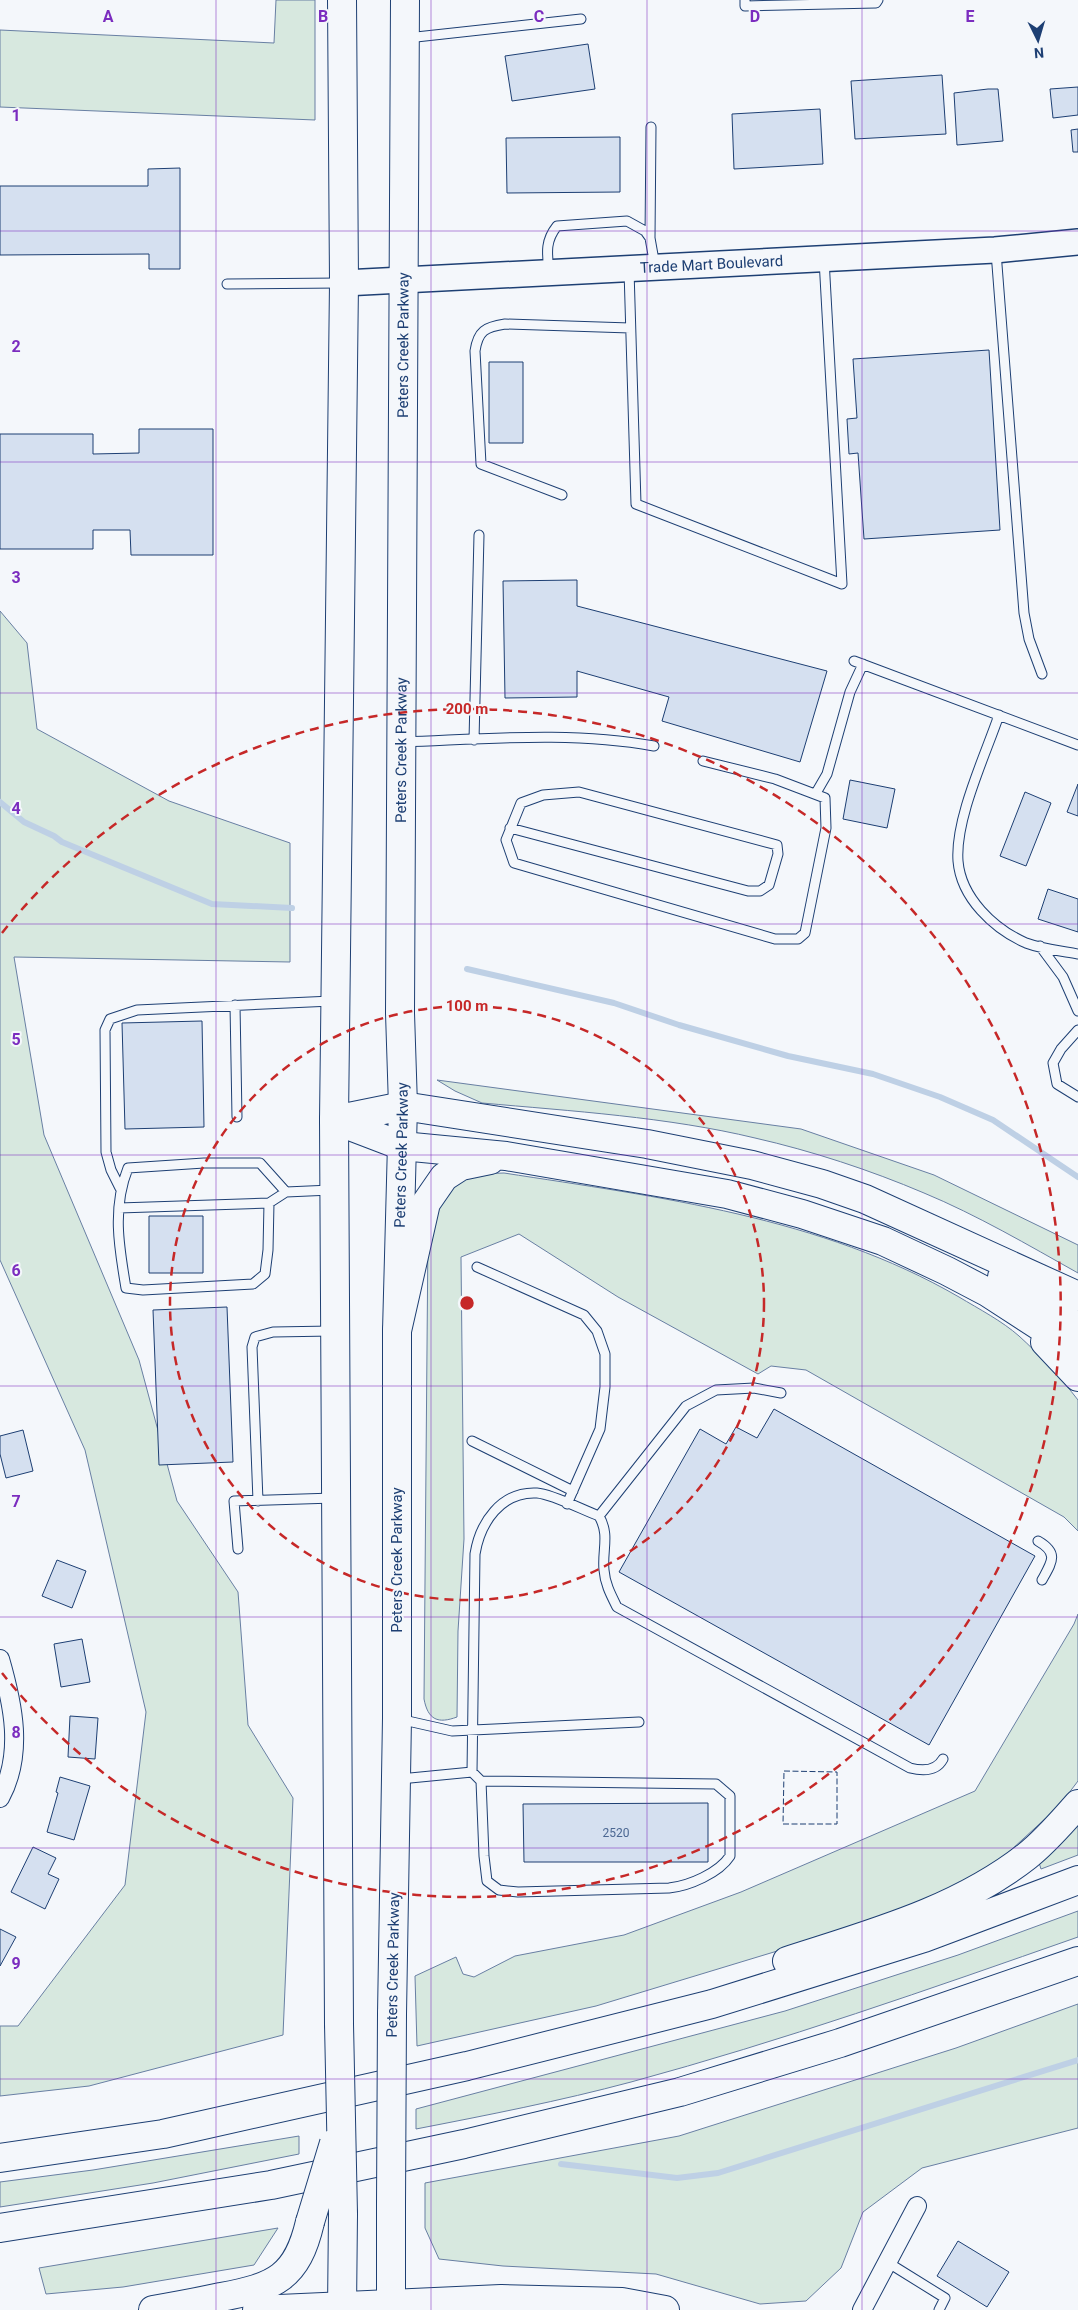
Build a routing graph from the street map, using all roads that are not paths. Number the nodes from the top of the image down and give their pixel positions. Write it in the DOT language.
graph roads {
  1 [pos="342,0"];
  2 [pos="405,0"];
  3 [pos="745,0"];
  4 [pos="878,0"];
  5 [pos="581,19"];
  6 [pos="405,38"];
  7 [pos="650,127"];
  8 [pos="650,238"];
  9 [pos="1078,242"];
  10 [pos="995,250"];
  11 [pos="824,258"];
  12 [pos="655,266"];
  13 [pos="629,267"];
  14 [pos="548,272"];
  15 [pos="404,279"];
  16 [pos="344,283"];
  17 [pos="227,284"];
  18 [pos="630,328"];
  19 [pos="562,495"];
  20 [pos="479,534"];
  21 [pos="1042,674"];
  22 [pos="999,715"];
  23 [pos="474,740"];
  24 [pos="401,742"];
  25 [pos="1078,745"];
  26 [pos="654,746"];
  27 [pos="703,761"];
  28 [pos="816,793"];
  29 [pos="510,828"];
  30 [pos="1040,946"];
  31 [pos="1078,954"];
  32 [pos="334,1001"];
  33 [pos="235,1005"];
  34 [pos="1078,1011"];
  35 [pos="1078,1030"];
  36 [pos="1078,1097"];
  37 [pos="404,1106"];
  38 [pos="237,1117"];
  39 [pos="334,1120"];
  40 [pos="402,1146"];
  41 [pos="506,1156"];
  42 [pos="120,1188"];
  43 [pos="334,1190"];
  44 [pos="286,1192"];
  45 [pos="865,1199"];
  46 [pos="269,1203"];
  47 [pos="119,1208"];
  48 [pos="477,1267"];
  49 [pos="987,1292"];
  50 [pos="1078,1296"];
  51 [pos="1078,1327"];
  52 [pos="335,1331"];
  53 [pos="397,1331"];
  54 [pos="1078,1351"];
  55 [pos="1078,1377"];
  56 [pos="781,1393"];
  57 [pos="472,1441"];
  58 [pos="573,1491"];
  59 [pos="337,1498"];
  60 [pos="258,1500"];
  61 [pos="568,1504"];
  62 [pos="599,1516"];
  63 [pos="1038,1541"];
  64 [pos="238,1549"];
  65 [pos="1042,1580"];
  66 [pos="0,1659"];
  67 [pos="397,1718"];
  68 [pos="640,1722"];
  69 [pos="473,1730"];
  70 [pos="943,1759"];
  71 [pos="472,1772"];
  72 [pos="396,1779"];
  73 [pos="481,1781"];
  74 [pos="0,1798"];
  75 [pos="1078,1804"];
  76 [pos="1078,1880"];
  77 [pos="1078,1961"];
  78 [pos="712,2004"];
  79 [pos="341,2120"];
  80 [pos="0,2158"];
  81 [pos="916,2206"];
  82 [pos="0,2228"];
  83 [pos="887,2262"];
  84 [pos="391,2307"];
  85 [pos="342,2308"];
  86 [pos="153,2310"];
  87 [pos="258,2310"];
  88 [pos="665,2310"];
  89 [pos="862,2310"];
  90 [pos="939,2310"];
  1 -- 16 [label="main road"];
  2 -- 6 [label="main road, Peters Creek Parkway"];
  3 -- 4 [label="lane"];
  5 -- 6 [label="lane"];
  6 -- 15 [label="main road, Peters Creek Parkway"];
  7 -- 8 [label="lane"];
  8 -- 12 [label="lane"];
  8 -- 14 [label="lane"];
  9 -- 10 [label="street, Trade Mart Boulevard"];
  10 -- 11 [label="street, Trade Mart Boulevard"];
  10 -- 21 [label="lane"];
  11 -- 12 [label="street, Trade Mart Boulevard"];
  11 -- 18 [label="lane"];
  12 -- 13 [label="street, Trade Mart Boulevard"];
  13 -- 14 [label="street, Trade Mart Boulevard"];
  13 -- 18 [label="lane"];
  14 -- 15 [label="street, Trade Mart Boulevard"];
  15 -- 16 [label="street, Trade Mart Boulevard"];
  15 -- 24 [label="main road, Peters Creek Parkway"];
  16 -- 17 [label="lane"];
  16 -- 32 [label="main road"];
  18 -- 19 [label="lane"];
  20 -- 23 [label="lane"];
  22 -- 25 [label="lane"];
  22 -- 28 [label="lane"];
  22 -- 30 [label="lane"];
  23 -- 24 [label="lane"];
  23 -- 26 [label="lane"];
  24 -- 37 [label="main road, Peters Creek Parkway"];
  27 -- 28 [label="lane"];
  28 -- 29 [label="lane"];
  29 -- 29 [label="lane"];
  30 -- 31 [label="lane"];
  30 -- 34 [label="lane"];
  32 -- 33 [label="lane"];
  32 -- 39 [label="main road"];
  33 -- 38 [label="lane"];
  33 -- 42 [label="lane"];
  35 -- 36 [label="lane"];
  37 -- 39 [label="main road"];
  37 -- 40 [label="main road, Peters Creek Parkway"];
  37 -- 45 [label="main road"];
  39 -- 40 [label="main road"];
  39 -- 43 [label="main road"];
  40 -- 41 [label="main road"];
  40 -- 53 [label="main road, Peters Creek Parkway"];
  41 -- 49 [label="main road"];
  41 -- 53 [label="main road"];
  42 -- 44 [label="lane"];
  42 -- 47 [label="lane"];
  43 -- 44 [label="lane"];
  43 -- 52 [label="main road"];
  44 -- 46 [label="lane"];
  45 -- 50 [label="main road"];
  45 -- 51 [label="main road"];
  46 -- 47 [label="lane"];
  46 -- 47 [label="lane"];
  48 -- 58 [label="lane"];
  49 -- 54 [label="main road"];
  49 -- 55 [label="main road"];
  52 -- 59 [label="main road"];
  52 -- 60 [label="lane"];
  53 -- 67 [label="main road, Peters Creek Parkway"];
  56 -- 62 [label="lane"];
  57 -- 58 [label="lane"];
  58 -- 61 [label="lane"];
  59 -- 60 [label="lane"];
  59 -- 79 [label="main road, bridge"];
  60 -- 64 [label="lane"];
  61 -- 62 [label="lane"];
  61 -- 69 [label="lane"];
  62 -- 70 [label="lane"];
  63 -- 65 [label="lane"];
  66 -- 74 [label="street"];
  67 -- 69 [label="lane"];
  67 -- 72 [label="main road, Peters Creek Parkway"];
  68 -- 69 [label="lane"];
  69 -- 71 [label="lane"];
  71 -- 72 [label="lane"];
  71 -- 73 [label="lane"];
  72 -- 84 [label="main road, Peters Creek Parkway, bridge"];
  73 -- 73 [label="lane"];
  75 -- 78 [label="main road"];
  76 -- 78 [label="main road"];
  77 -- 82 [label="main road"];
  78 -- 80 [label="main road"];
  79 -- 85 [label="main road, bridge"];
  79 -- 86 [label="main road, bridge"];
  81 -- 83 [label="street"];
  83 -- 89 [label="street"];
  83 -- 90 [label="lane"];
  84 -- 85 [label="main road"];
  84 -- 88 [label="main road"];
  85 -- 87 [label="main road"];
}
